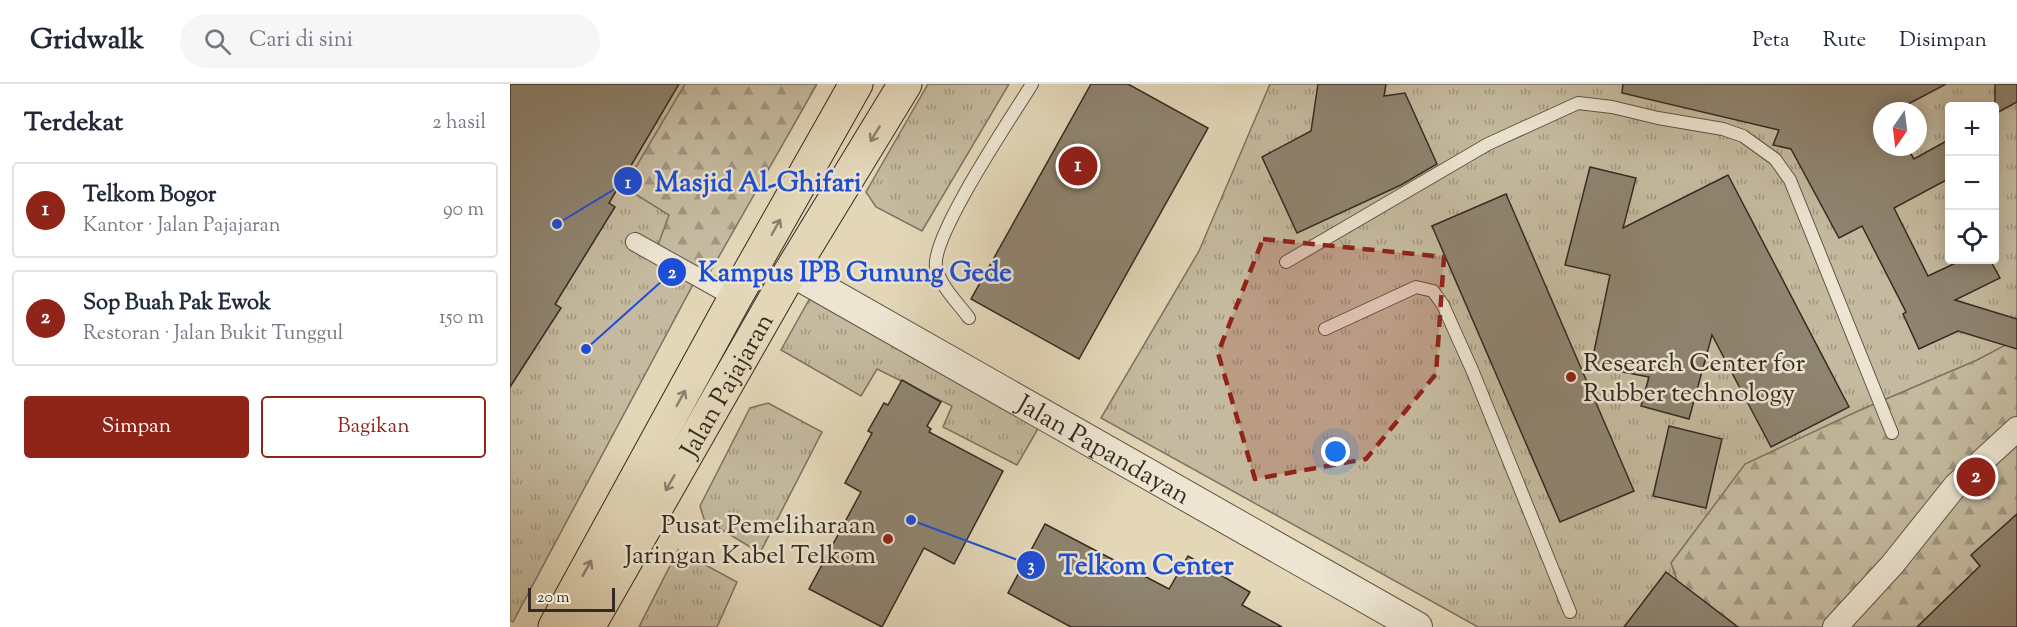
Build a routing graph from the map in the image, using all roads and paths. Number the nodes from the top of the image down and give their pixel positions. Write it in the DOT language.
graph roads {
  1 [pos="856,84"];
  2 [pos="905,84"];
  3 [pos="1032,84"];
  4 [pos="635,242"];
  5 [pos="1286,262"];
  6 [pos="791,271"];
  7 [pos="735,298"];
  8 [pos="969,318"];
  9 [pos="1325,329"];
  10 [pos="2017,429"];
  11 [pos="1892,432"];
  12 [pos="1570,612"];
  13 [pos="568,625"];
  14 [pos="1417,627"];
  15 [pos="1835,627"];
  7 -- 1 [label="highway, Jalan Pajajaran, one-way"];
  2 -- 6 [label="highway, Jalan Pajajaran, one-way"];
  3 -- 8 [label="lane"];
  4 -- 7 [label="street"];
  5 -- 11 [label="lane"];
  6 -- 13 [label="highway, Jalan Pajajaran, one-way"];
  6 -- 14 [label="street, Jalan Papandayan"];
  13 -- 7 [label="highway, Jalan Pajajaran, one-way"];
  9 -- 12 [label="lane"];
  10 -- 15 [label="street"];
}
